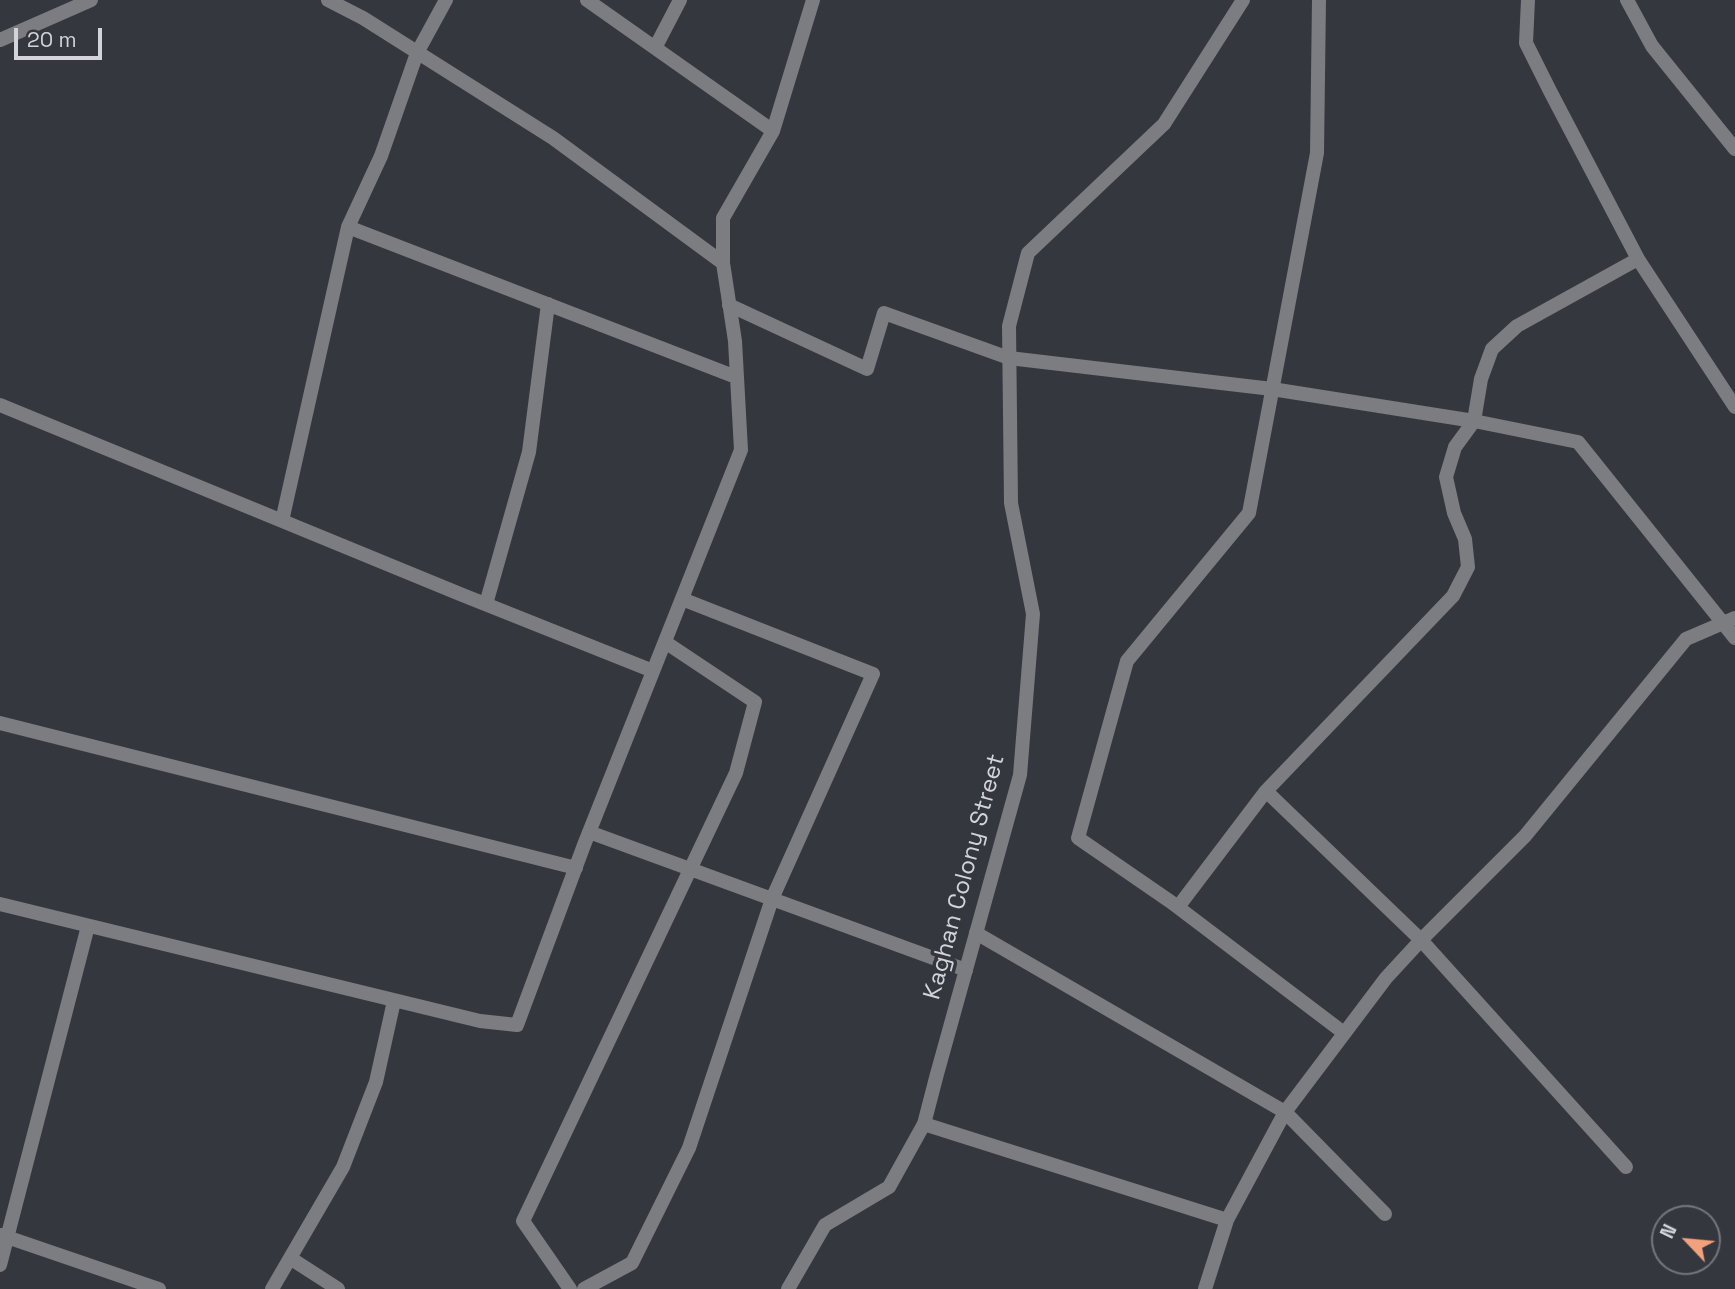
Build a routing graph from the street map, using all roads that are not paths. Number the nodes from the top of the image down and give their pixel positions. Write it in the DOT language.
graph roads {
  1 [pos="91,0"];
  2 [pos="328,0"];
  3 [pos="446,0"];
  4 [pos="587,0"];
  5 [pos="680,0"];
  6 [pos="813,0"];
  7 [pos="1243,0"];
  8 [pos="1319,0"];
  9 [pos="1528,0"];
  10 [pos="1627,0"];
  11 [pos="70,3"];
  12 [pos="0,40"];
  13 [pos="656,48"];
  14 [pos="417,53"];
  15 [pos="774,131"];
  16 [pos="1735,149"];
  17 [pos="348,227"];
  18 [pos="1638,259"];
  19 [pos="723,263"];
  20 [pos="548,304"];
  21 [pos="729,305"];
  22 [pos="1009,358"];
  23 [pos="736,376"];
  24 [pos="1272,389"];
  25 [pos="0,405"];
  26 [pos="1735,407"];
  27 [pos="1474,421"];
  28 [pos="282,521"];
  29 [pos="682,599"];
  30 [pos="486,604"];
  31 [pos="1729,621"];
  32 [pos="1735,638"];
  33 [pos="665,642"];
  34 [pos="653,671"];
  35 [pos="0,723"];
  36 [pos="1266,791"];
  37 [pos="589,832"];
  38 [pos="576,868"];
  39 [pos="691,869"];
  40 [pos="772,899"];
  41 [pos="0,905"];
  42 [pos="1178,907"];
  43 [pos="89,926"];
  44 [pos="976,933"];
  45 [pos="1421,940"];
  46 [pos="966,970"];
  47 [pos="394,1001"];
  48 [pos="1344,1033"];
  49 [pos="1285,1112"];
  50 [pos="924,1124"];
  51 [pos="1626,1167"];
  52 [pos="1385,1214"];
  53 [pos="1227,1220"];
  54 [pos="4,1236"];
  55 [pos="290,1258"];
  56 [pos="0,1265"];
  57 [pos="159,1289"];
  58 [pos="272,1289"];
  59 [pos="338,1289"];
  60 [pos="570,1289"];
  61 [pos="584,1289"];
  62 [pos="788,1289"];
  63 [pos="1205,1289"];
  1 -- 11 [label="street"];
  2 -- 14 [label="street"];
  3 -- 14 [label="street"];
  4 -- 13 [label="street"];
  5 -- 13 [label="street"];
  6 -- 15 [label="street"];
  7 -- 22 [label="street, Kaghan Colony Street"];
  8 -- 24 [label="street"];
  9 -- 18 [label="street"];
  10 -- 16 [label="street"];
  11 -- 12 [label="street"];
  13 -- 15 [label="street"];
  14 -- 17 [label="street"];
  14 -- 19 [label="street"];
  15 -- 19 [label="street"];
  17 -- 20 [label="street"];
  17 -- 28 [label="street"];
  18 -- 26 [label="street"];
  18 -- 27 [label="street"];
  19 -- 21 [label="street"];
  20 -- 23 [label="street"];
  20 -- 30 [label="street"];
  21 -- 22 [label="street"];
  21 -- 23 [label="street"];
  22 -- 24 [label="street"];
  22 -- 44 [label="street, Kaghan Colony Street"];
  23 -- 29 [label="street"];
  24 -- 27 [label="street"];
  24 -- 42 [label="street"];
  25 -- 28 [label="street"];
  27 -- 31 [label="street"];
  27 -- 36 [label="street"];
  28 -- 30 [label="street"];
  29 -- 33 [label="street"];
  29 -- 40 [label="street"];
  30 -- 34 [label="street"];
  31 -- 32 [label="street"];
  31 -- 45 [label="street"];
  33 -- 34 [label="street"];
  33 -- 39 [label="street"];
  34 -- 37 [label="street"];
  35 -- 38 [label="street"];
  36 -- 42 [label="street"];
  36 -- 45 [label="street"];
  37 -- 38 [label="street"];
  37 -- 39 [label="street"];
  38 -- 47 [label="street"];
  39 -- 40 [label="street"];
  39 -- 60 [label="street"];
  40 -- 46 [label="street"];
  40 -- 61 [label="street"];
  41 -- 43 [label="street"];
  42 -- 48 [label="street"];
  43 -- 47 [label="street"];
  43 -- 54 [label="street"];
  44 -- 46 [label="street, Kaghan Colony Street"];
  44 -- 49 [label="street"];
  45 -- 48 [label="street"];
  45 -- 51 [label="street"];
  46 -- 50 [label="street, Kaghan Colony Street"];
  47 -- 55 [label="street"];
  48 -- 49 [label="street"];
  49 -- 52 [label="street"];
  49 -- 53 [label="street"];
  50 -- 53 [label="street"];
  50 -- 62 [label="street, Kaghan Colony Street"];
  53 -- 63 [label="street"];
  54 -- 56 [label="street"];
  54 -- 57 [label="street"];
  55 -- 58 [label="street"];
  55 -- 59 [label="street"];
}
